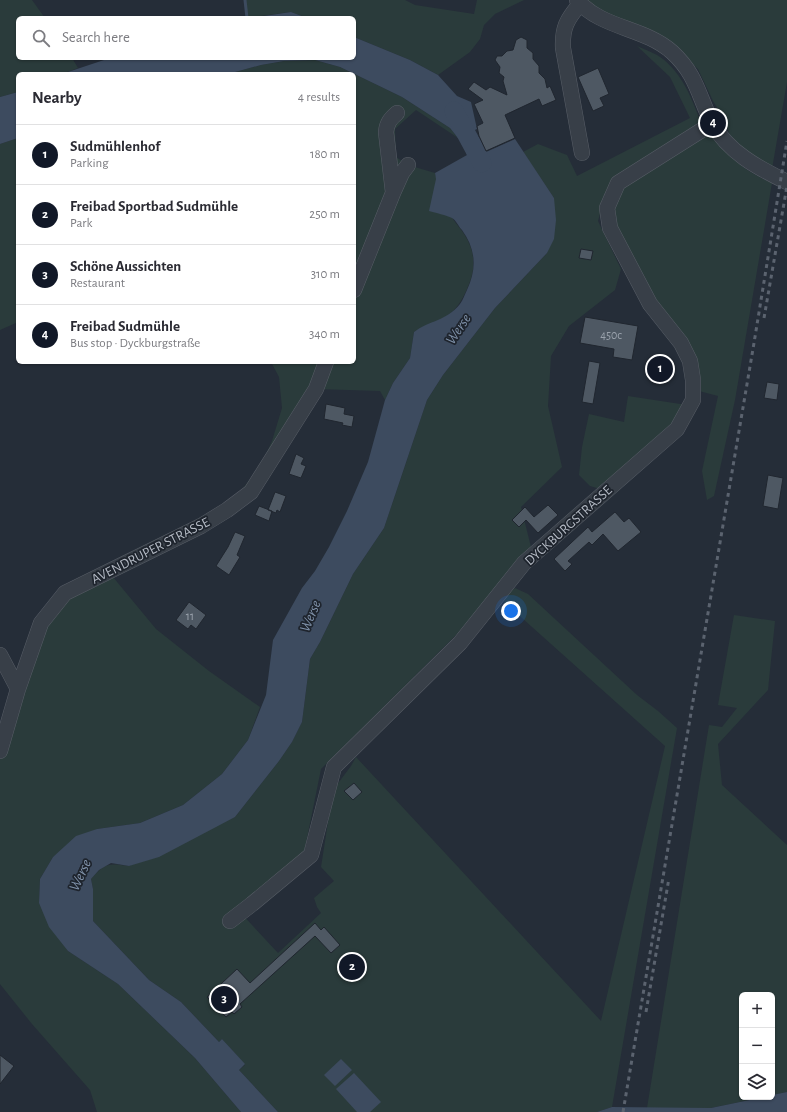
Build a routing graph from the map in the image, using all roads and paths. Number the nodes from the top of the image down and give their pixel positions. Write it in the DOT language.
graph roads {
  1 [pos="579,2"];
  2 [pos="397,113"];
  3 [pos="713,123"];
  4 [pos="582,153"];
  5 [pos="408,165"];
  6 [pos="787,182"];
  7 [pos="393,193"];
  8 [pos="356,285"];
  9 [pos="325,364"];
  10 [pos="0,655"];
  11 [pos="18,689"];
  12 [pos="0,751"];
  13 [pos="230,921"];
  1 -- 3 [label="street"];
  1 -- 4 [label="street"];
  2 -- 7 [label="street"];
  3 -- 6 [label="street"];
  3 -- 13 [label="street, DYCKBURGSTRASSE"];
  5 -- 7 [label="street"];
  7 -- 8 [label="street"];
  9 -- 11 [label="street, AVENDRUPER STRASSE"];
  10 -- 11 [label="street"];
  11 -- 12 [label="street, AVENDRUPER STRASSE"];
}
